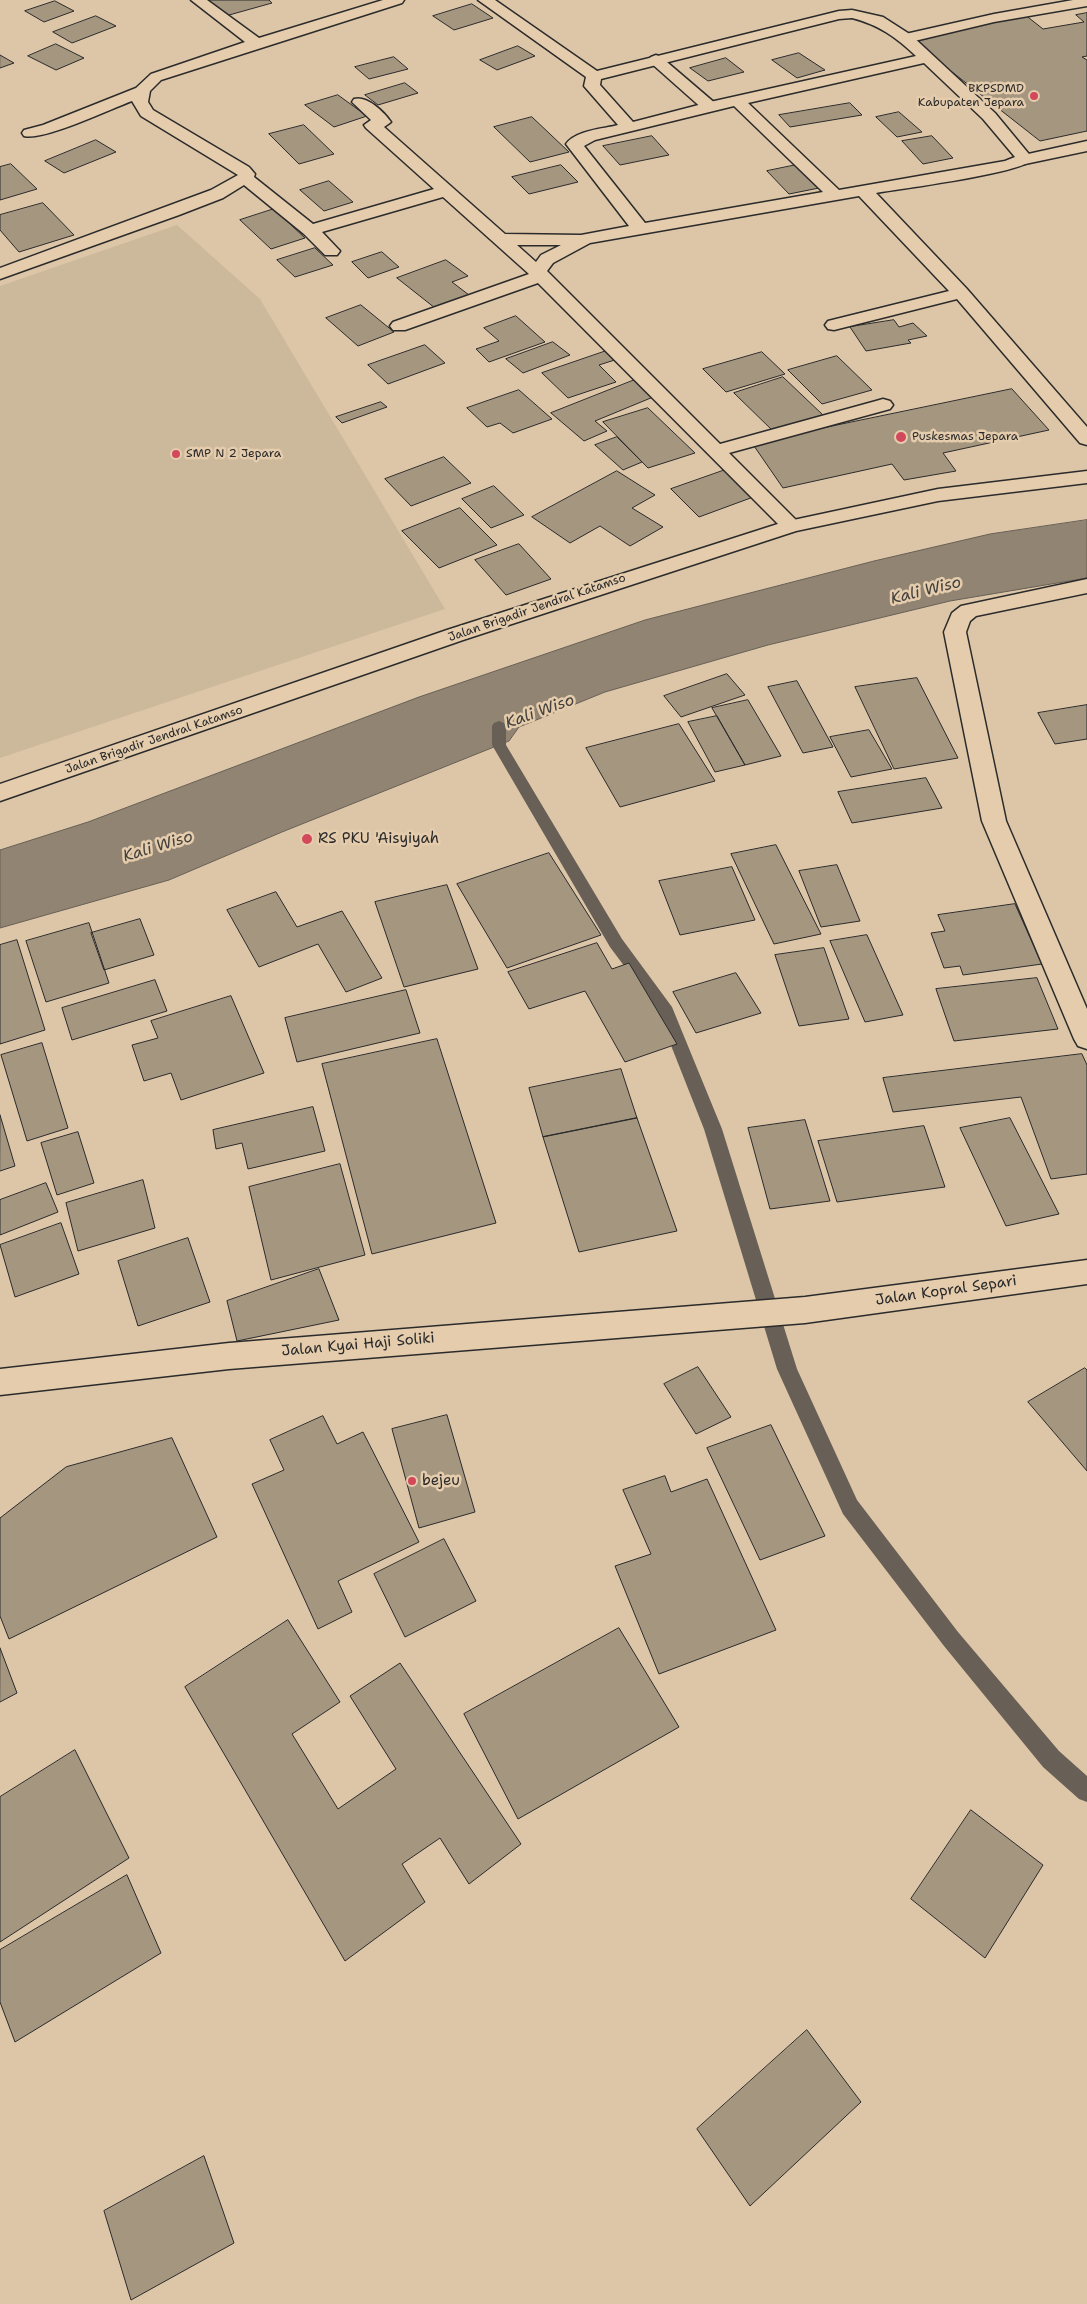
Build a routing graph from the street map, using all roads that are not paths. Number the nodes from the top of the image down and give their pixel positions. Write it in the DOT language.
graph roads {
  1 [pos="198,0"];
  2 [pos="397,0"];
  3 [pos="485,0"];
  4 [pos="1087,2"];
  5 [pos="906,38"];
  6 [pos="256,44"];
  7 [pos="927,58"];
  8 [pos="656,60"];
  9 [pos="594,76"];
  10 [pos="140,92"];
  11 [pos="737,101"];
  12 [pos="360,102"];
  13 [pos="710,107"];
  14 [pos="629,128"];
  15 [pos="30,133"];
  16 [pos="1087,146"];
  17 [pos="1025,159"];
  18 [pos="245,178"];
  19 [pos="863,190"];
  20 [pos="446,191"];
  21 [pos="834,194"];
  22 [pos="310,230"];
  23 [pos="641,230"];
  24 [pos="498,239"];
  25 [pos="585,239"];
  26 [pos="331,251"];
  27 [pos="0,274"];
  28 [pos="539,274"];
  29 [pos="962,294"];
  30 [pos="834,324"];
  31 [pos="399,326"];
  32 [pos="883,405"];
  33 [pos="1087,439"];
  34 [pos="716,451"];
  35 [pos="1087,477"];
  36 [pos="790,526"];
  37 [pos="1087,586"];
  38 [pos="0,793"];
  39 [pos="1087,1040"];
  40 [pos="1087,1272"];
  41 [pos="716,1315"];
  42 [pos="0,1382"];
  1 -- 6 [label="street"];
  2 -- 6 [label="street"];
  3 -- 9 [label="street"];
  4 -- 5 [label="street"];
  5 -- 7 [label="street"];
  5 -- 8 [label="street"];
  6 -- 10 [label="street"];
  7 -- 11 [label="street"];
  7 -- 17 [label="street"];
  8 -- 9 [label="street"];
  8 -- 13 [label="street"];
  9 -- 14 [label="street"];
  10 -- 15 [label="street"];
  10 -- 18 [label="street"];
  11 -- 13 [label="street"];
  11 -- 21 [label="street"];
  12 -- 20 [label="street"];
  13 -- 14 [label="street"];
  14 -- 23 [label="street"];
  16 -- 17 [label="street"];
  17 -- 19 [label="street"];
  18 -- 22 [label="street"];
  18 -- 27 [label="street"];
  19 -- 21 [label="street"];
  19 -- 29 [label="street"];
  20 -- 22 [label="street"];
  20 -- 24 [label="street"];
  21 -- 23 [label="street"];
  22 -- 26 [label="street"];
  23 -- 25 [label="street"];
  24 -- 25 [label="street"];
  24 -- 28 [label="street"];
  25 -- 28 [label="street"];
  28 -- 31 [label="street"];
  28 -- 34 [label="street"];
  29 -- 30 [label="street"];
  29 -- 33 [label="street"];
  32 -- 34 [label="street"];
  34 -- 36 [label="street"];
  35 -- 36 [label="street, Jalan Brigadir Jendral Katamso"];
  36 -- 38 [label="street, Jalan Brigadir Jendral Katamso"];
  37 -- 39 [label="street"];
  40 -- 41 [label="street, Jalan Kopral Separi"];
  41 -- 42 [label="street, Jalan Kyai Haji Soliki"];
}
